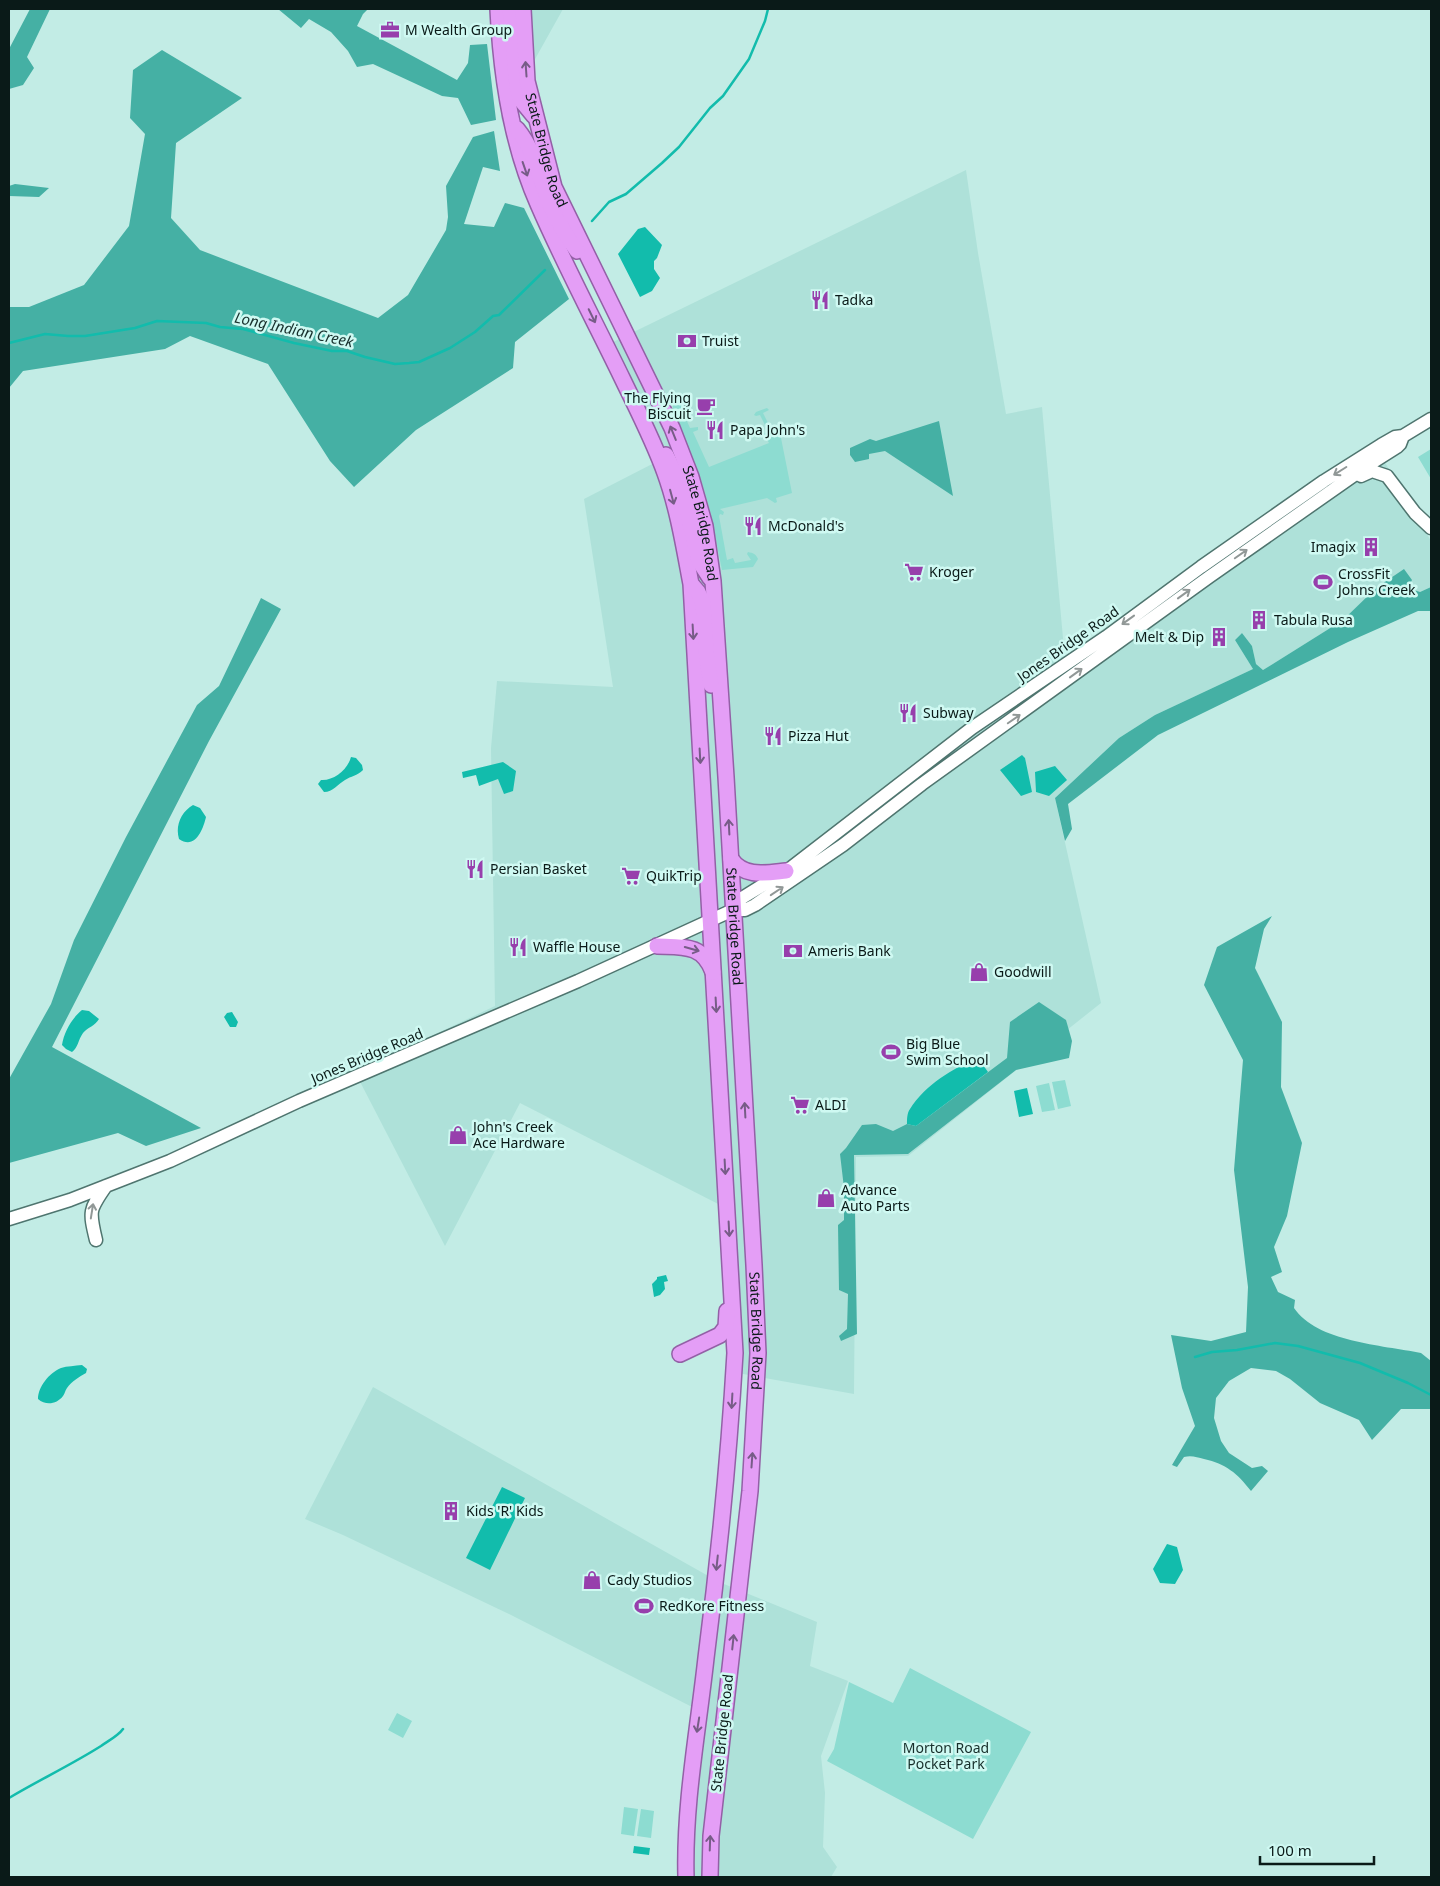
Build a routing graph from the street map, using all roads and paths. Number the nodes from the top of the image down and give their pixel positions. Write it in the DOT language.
graph roads {
  1 [pos="498,9"];
  2 [pos="510,9"];
  3 [pos="523,9"];
  4 [pos="535,117"];
  5 [pos="512,122"];
  6 [pos="599,278"];
  7 [pos="640,415"];
  8 [pos="1431,419"];
  9 [pos="1403,436"];
  10 [pos="1299,513"];
  11 [pos="1431,528"];
  12 [pos="713,581"];
  13 [pos="691,584"];
  14 [pos="995,712"];
  15 [pos="723,735"];
  16 [pos="914,773"];
  17 [pos="922,784"];
  18 [pos="865,828"];
  19 [pos="731,859"];
  20 [pos="786,871"];
  21 [pos="710,900"];
  22 [pos="733,910"];
  23 [pos="711,921"];
  24 [pos="657,946"];
  25 [pos="714,974"];
  26 [pos="106,1186"];
  27 [pos="9,1219"];
  28 [pos="96,1240"];
  29 [pos="730,1250"];
  30 [pos="680,1354"];
  31 [pos="686,1877"];
  32 [pos="710,1877"];
  1 -- 5 [label="highway, State Bridge Road"];
  2 -- 4 [label="highway"];
  4 -- 3 [label="highway, State Bridge Road, one-way"];
  4 -- 6 [label="highway, State Bridge Road"];
  5 -- 6 [label="highway"];
  5 -- 7 [label="highway, State Bridge Road, one-way"];
  12 -- 6 [label="highway, State Bridge Road, one-way"];
  7 -- 12 [label="highway"];
  7 -- 13 [label="highway, State Bridge Road, one-way"];
  8 -- 9 [label="main road, Jones Bridge Road"];
  9 -- 10 [label="main road"];
  9 -- 14 [label="main road, Jones Bridge Road, one-way"];
  10 -- 11 [label="main road"];
  17 -- 10 [label="main road, Jones Bridge Road, one-way"];
  12 -- 15 [label="highway, State Bridge Road"];
  13 -- 15 [label="highway"];
  13 -- 21 [label="highway, State Bridge Road, one-way"];
  14 -- 16 [label="main road, Jones Bridge Road"];
  14 -- 17 [label="main road"];
  19 -- 15 [label="highway, State Bridge Road, one-way"];
  16 -- 18 [label="main road"];
  16 -- 20 [label="main road, Jones Bridge Road"];
  17 -- 18 [label="main road, Jones Bridge Road"];
  22 -- 18 [label="main road, Jones Bridge Road, one-way"];
  19 -- 20 [label="highway"];
  19 -- 22 [label="highway, State Bridge Road"];
  20 -- 22 [label="main road, Jones Bridge Road"];
  21 -- 22 [label="highway"];
  21 -- 23 [label="highway, State Bridge Road"];
  22 -- 23 [label="main road, Jones Bridge Road"];
  32 -- 22 [label="highway, State Bridge Road, one-way"];
  23 -- 24 [label="main road, Jones Bridge Road"];
  23 -- 25 [label="highway, State Bridge Road"];
  24 -- 25 [label="highway, one-way"];
  24 -- 26 [label="main road, Jones Bridge Road"];
  25 -- 29 [label="highway, State Bridge Road, one-way"];
  26 -- 27 [label="main road, Jones Bridge Road"];
  28 -- 26 [label="main road, one-way"];
  29 -- 30 [label="highway, State Bridge Road"];
  29 -- 31 [label="highway, State Bridge Road, one-way"];
}
